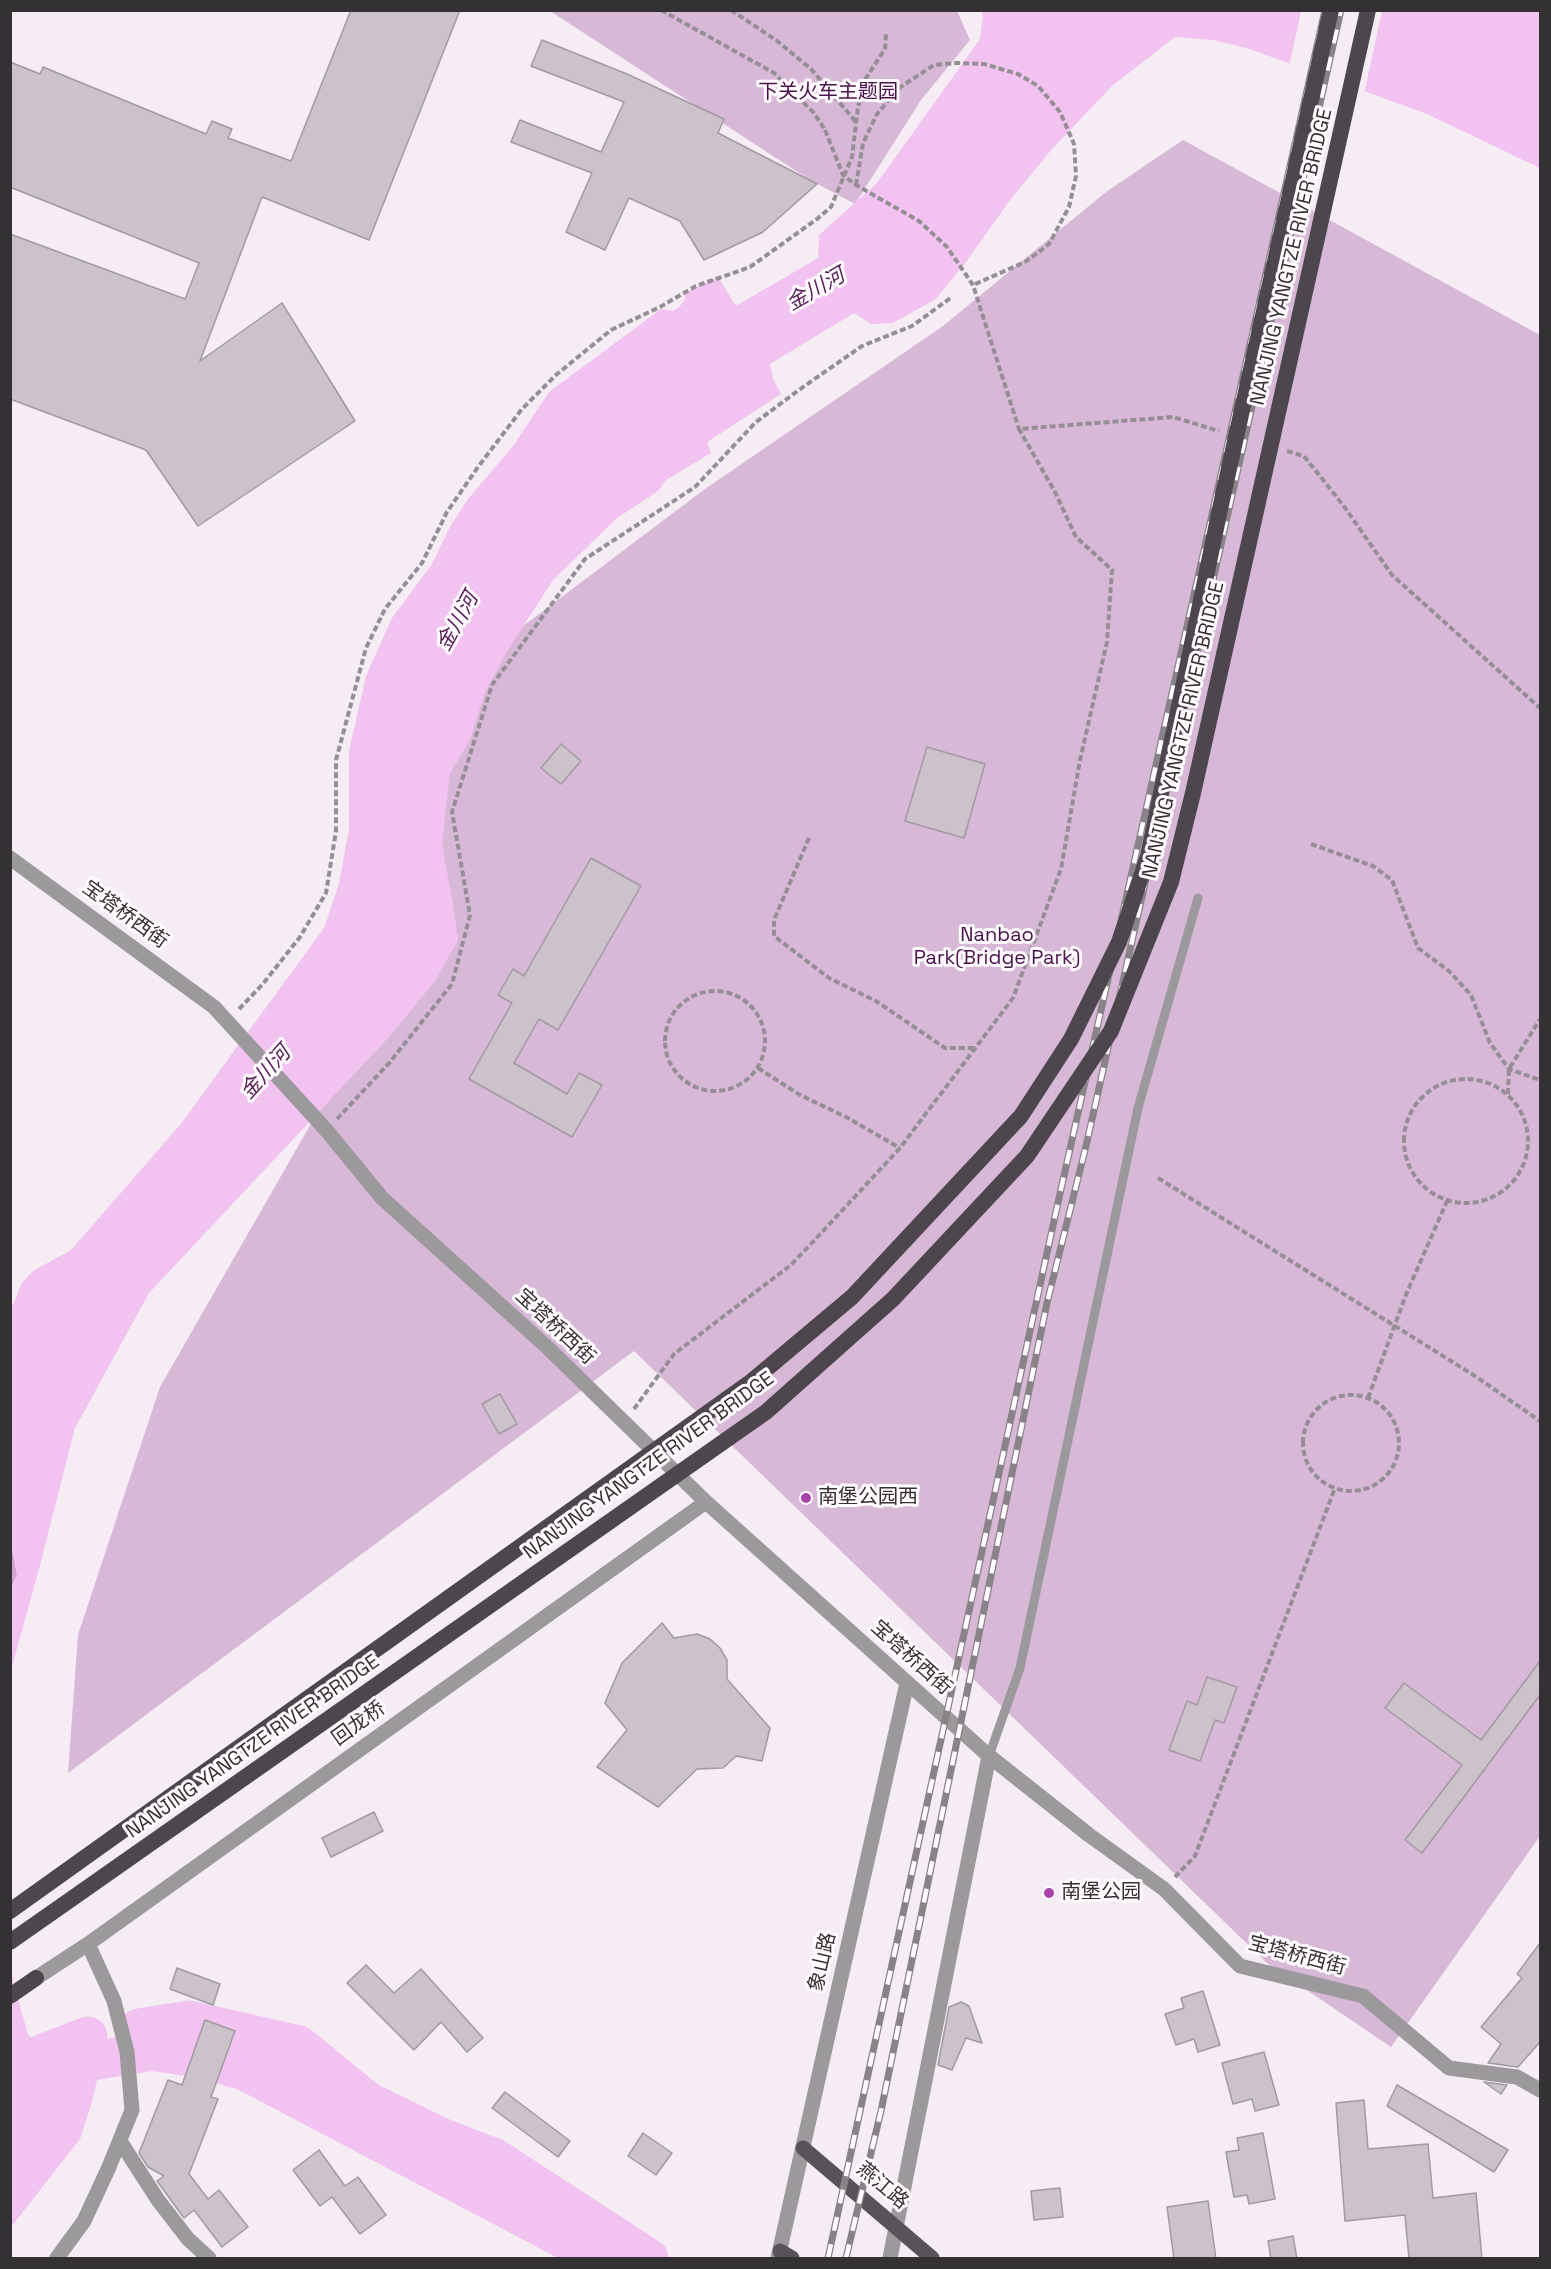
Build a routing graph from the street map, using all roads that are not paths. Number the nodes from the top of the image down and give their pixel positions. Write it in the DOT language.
graph roads {
  1 [pos="1331,10"];
  2 [pos="1368,10"];
  3 [pos="10,858"];
  4 [pos="1198,898"];
  5 [pos="706,1502"];
  6 [pos="907,1683"];
  7 [pos="990,1756"];
  8 [pos="10,1911"];
  9 [pos="10,1942"];
  10 [pos="88,1944"];
  11 [pos="36,1978"];
  12 [pos="10,1996"];
  13 [pos="1540,2090"];
  14 [pos="120,2140"];
  15 [pos="803,2148"];
  16 [pos="897,2227"];
  17 [pos="782,2255"];
  18 [pos="57,2259"];
  19 [pos="209,2259"];
  20 [pos="890,2259"];
  21 [pos="932,2259"];
  1 -- 8 [label="highway, NANJING YANGTZE RIVER BRIDGE, bridge"];
  2 -- 9 [label="highway, NANJING YANGTZE RIVER BRIDGE, bridge"];
  3 -- 5 [label="street, 宝塔桥西街"];
  4 -- 7 [label="lane"];
  5 -- 6 [label="street, 宝塔桥西街"];
  5 -- 10 [label="street, 回龙桥"];
  6 -- 7 [label="street, 宝塔桥西街"];
  6 -- 15 [label="street, 象山路"];
  7 -- 13 [label="street, 宝塔桥西街"];
  7 -- 16 [label="street"];
  10 -- 11 [label="street, 回龙桥"];
  10 -- 14 [label="street"];
  11 -- 12 [label="highway"];
  14 -- 18 [label="street"];
  14 -- 19 [label="street"];
  15 -- 16 [label="main road, 燕江路"];
  15 -- 17 [label="street, 象山路"];
  16 -- 20 [label="street"];
  16 -- 21 [label="main road, 燕江路"];
}
